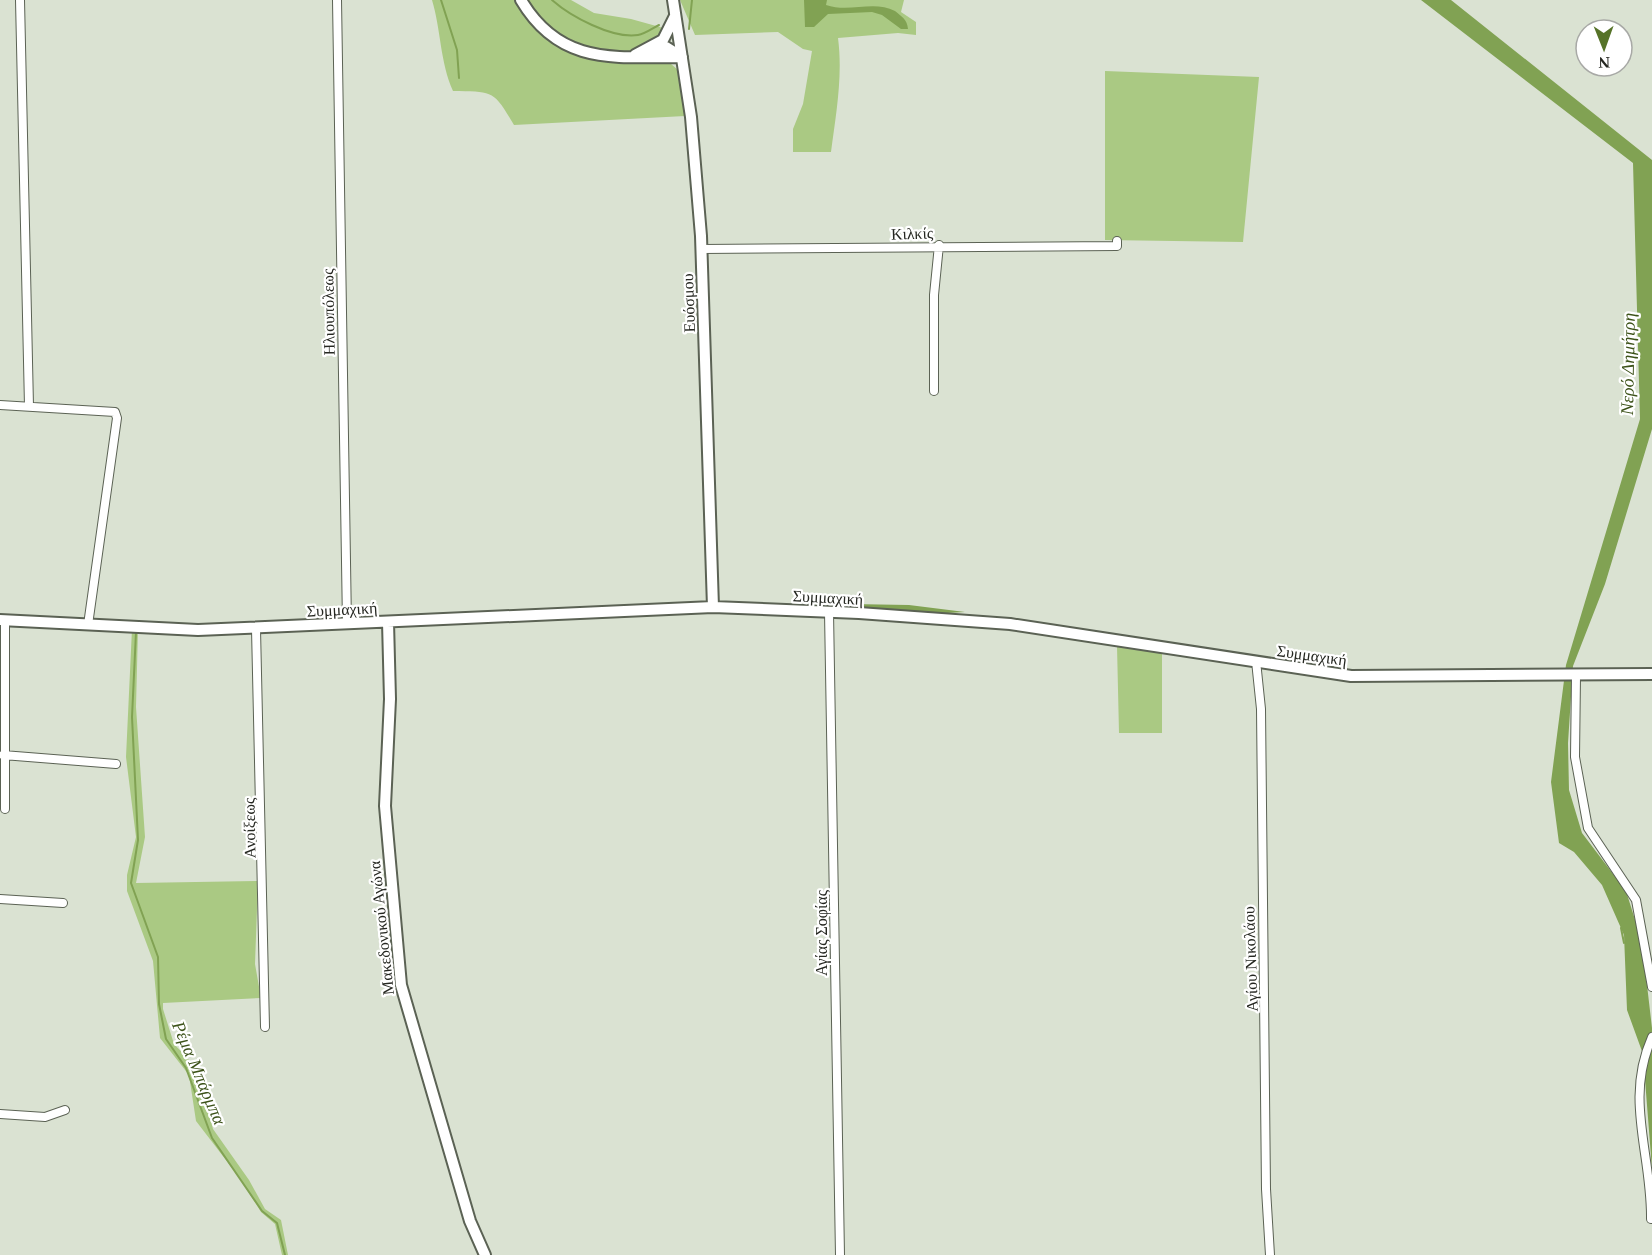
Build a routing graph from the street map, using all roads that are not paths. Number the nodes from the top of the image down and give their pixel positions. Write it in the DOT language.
graph roads {
  1 [pos="20,0"];
  2 [pos="337,0"];
  3 [pos="521,0"];
  4 [pos="673,0"];
  5 [pos="675,15"];
  6 [pos="651,48"];
  7 [pos="632,56"];
  8 [pos="682,57"];
  9 [pos="1117,241"];
  10 [pos="939,245"];
  11 [pos="702,249"];
  12 [pos="934,391"];
  13 [pos="0,405"];
  14 [pos="29,406"];
  15 [pos="713,607"];
  16 [pos="829,612"];
  17 [pos="2,620"];
  18 [pos="388,622"];
  19 [pos="348,624"];
  20 [pos="88,625"];
  21 [pos="256,629"];
  22 [pos="1256,662"];
  23 [pos="1652,674"];
  24 [pos="1576,675"];
  25 [pos="3,755"];
  26 [pos="117,764"];
  27 [pos="5,809"];
  28 [pos="0,898"];
  29 [pos="63,903"];
  30 [pos="1652,987"];
  31 [pos="265,1027"];
  32 [pos="1652,1037"];
  33 [pos="65,1110"];
  34 [pos="0,1114"];
  35 [pos="1650,1218"];
  36 [pos="485,1255"];
  37 [pos="840,1255"];
  38 [pos="1270,1255"];
  1 -- 14 [label="street"];
  2 -- 19 [label="street, Ηλιουπόλεως"];
  3 -- 7 [label="street"];
  4 -- 5 [label="street, Ευόσμου"];
  5 -- 6 [label="street"];
  5 -- 8 [label="street, Ευόσμου"];
  6 -- 7 [label="street"];
  6 -- 8 [label="street"];
  7 -- 8 [label="street"];
  8 -- 11 [label="street, Ευόσμου"];
  9 -- 10 [label="street, Κιλκίς"];
  10 -- 11 [label="street, Κιλκίς"];
  10 -- 12 [label="street"];
  11 -- 15 [label="street, Ευόσμου"];
  13 -- 14 [label="street"];
  14 -- 20 [label="street"];
  15 -- 16 [label="street, Συμμαχική"];
  15 -- 18 [label="street, Συμμαχική"];
  16 -- 22 [label="street, Συμμαχική"];
  16 -- 37 [label="street, Αγίας Σοφίας"];
  17 -- 20 [label="street, Συμμαχική"];
  17 -- 25 [label="street"];
  18 -- 19 [label="street, Συμμαχική"];
  18 -- 36 [label="street, Μακεδονικού Αγώνα"];
  19 -- 21 [label="street, Συμμαχική"];
  20 -- 21 [label="street, Συμμαχική"];
  21 -- 31 [label="street, Ανοίξεως"];
  22 -- 24 [label="street, Συμμαχική"];
  22 -- 38 [label="street, Αγίου Νικολάου"];
  23 -- 24 [label="street, Συμμαχική"];
  24 -- 30 [label="street"];
  25 -- 26 [label="street"];
  25 -- 27 [label="street"];
  28 -- 29 [label="street"];
  32 -- 35 [label="street"];
  33 -- 34 [label="street"];
}
